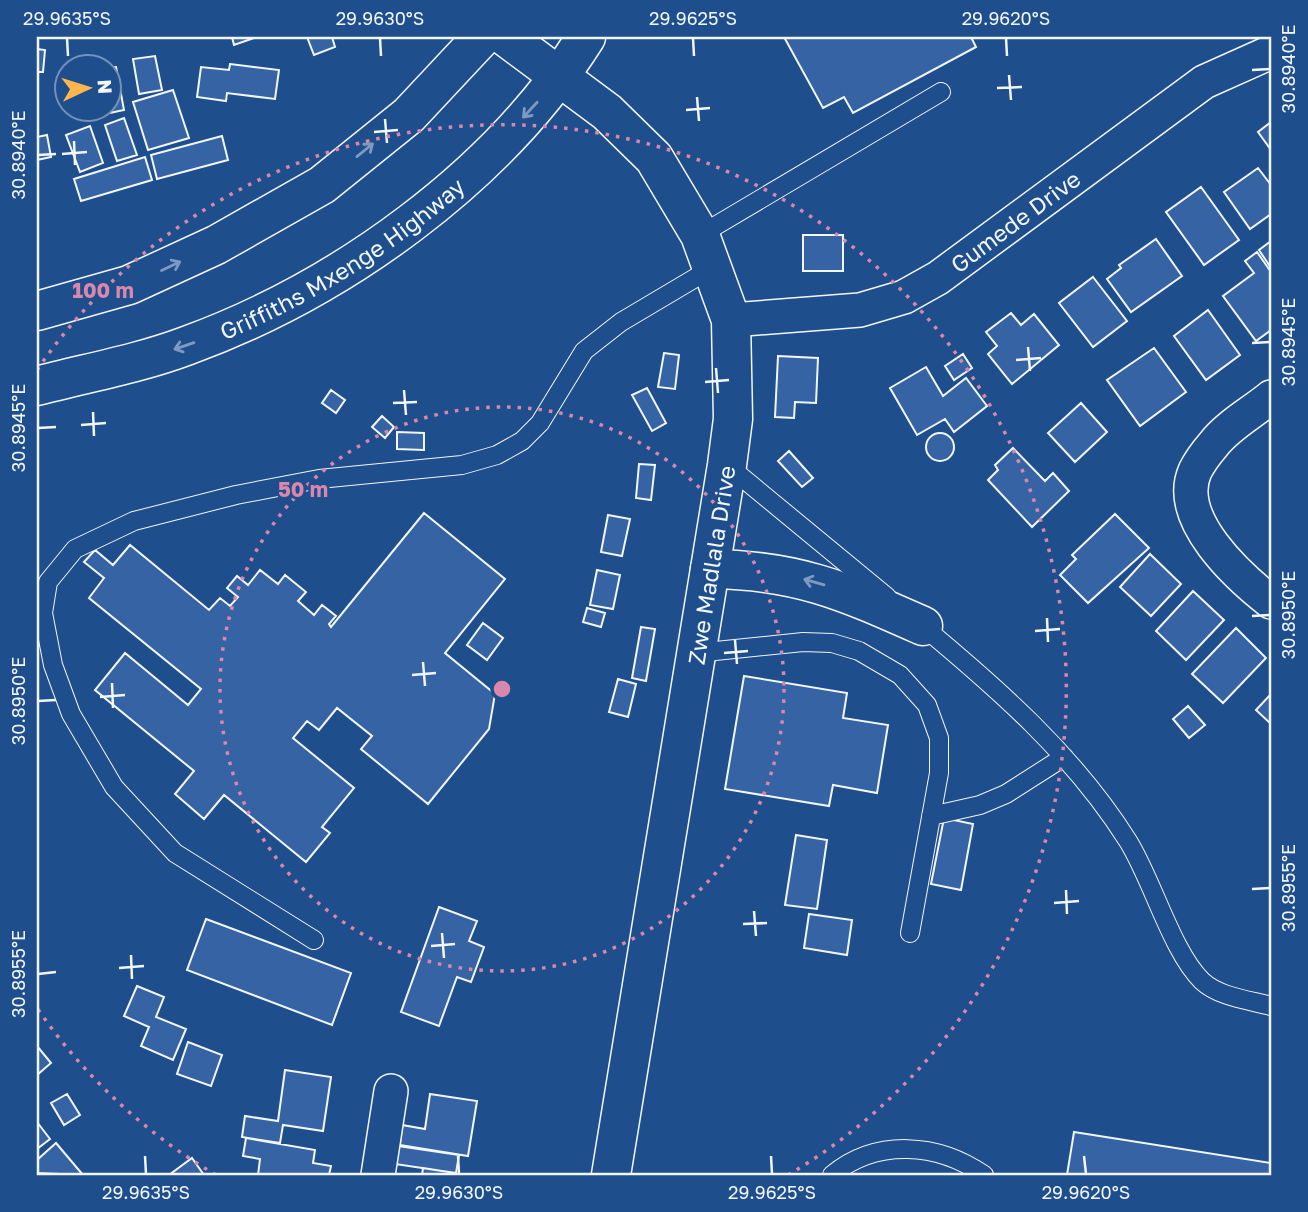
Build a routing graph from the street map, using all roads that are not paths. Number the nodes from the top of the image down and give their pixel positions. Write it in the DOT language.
graph roads {
  1 [pos="482,37"];
  2 [pos="506,37"];
  3 [pos="586,37"];
  4 [pos="1271,52"];
  5 [pos="562,76"];
  6 [pos="941,92"];
  7 [pos="706,252"];
  8 [pos="37,311"];
  9 [pos="731,320"];
  10 [pos="37,386"];
  11 [pos="1271,397"];
  12 [pos="727,465"];
  13 [pos="710,569"];
  14 [pos="1271,602"];
  15 [pos="923,626"];
  16 [pos="696,653"];
  17 [pos="1064,757"];
  18 [pos="931,816"];
  19 [pos="910,933"];
  20 [pos="314,940"];
  21 [pos="1271,1006"];
  22 [pos="391,1091"];
  23 [pos="377,1175"];
  24 [pos="611,1175"];
  25 [pos="831,1175"];
  26 [pos="984,1175"];
  8 -- 1 [label="street, one-way"];
  2 -- 5 [label="street, Zwe Madlala Drive"];
  3 -- 5 [label="street, Griffiths Mxenge Highway"];
  4 -- 9 [label="street, Gumede Drive"];
  5 -- 7 [label="street, Zwe Madlala Drive"];
  5 -- 10 [label="street, Griffiths Mxenge Highway, one-way"];
  6 -- 7 [label="lane"];
  7 -- 9 [label="street, Zwe Madlala Drive"];
  7 -- 20 [label="lane"];
  9 -- 12 [label="street, Zwe Madlala Drive"];
  11 -- 14 [label="street"];
  12 -- 13 [label="street, Zwe Madlala Drive"];
  12 -- 15 [label="lane"];
  15 -- 13 [label="street, one-way"];
  13 -- 16 [label="street, Zwe Madlala Drive"];
  15 -- 17 [label="lane"];
  16 -- 18 [label="lane"];
  16 -- 24 [label="street, Zwe Madlala Drive"];
  17 -- 18 [label="lane"];
  17 -- 21 [label="lane"];
  18 -- 19 [label="lane"];
  22 -- 23 [label="street"];
  25 -- 26 [label="lane"];
}
